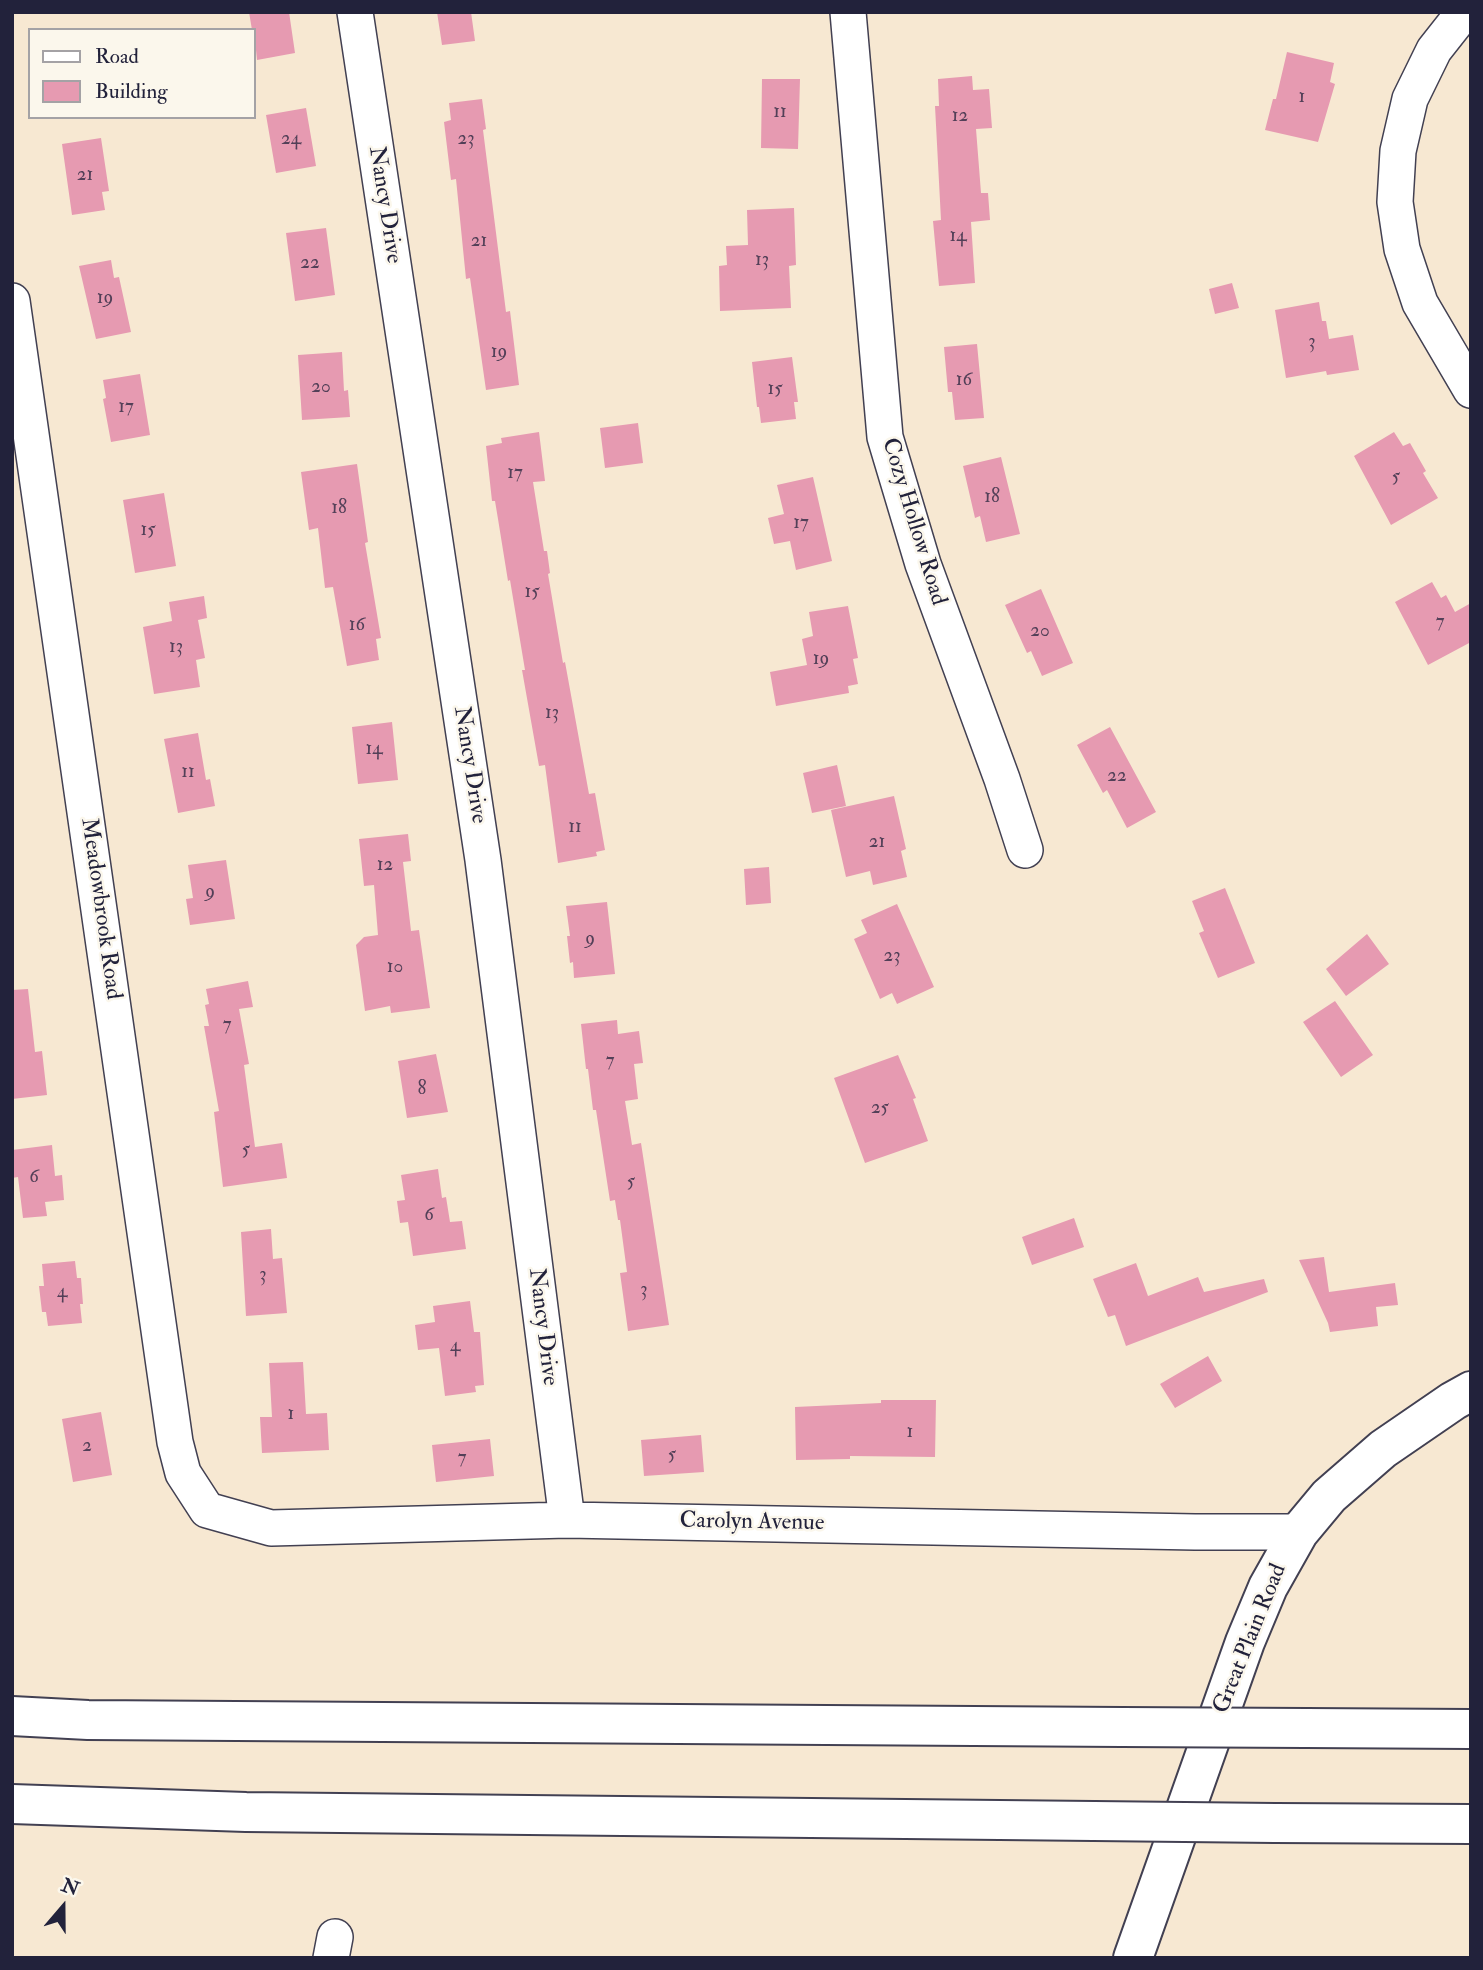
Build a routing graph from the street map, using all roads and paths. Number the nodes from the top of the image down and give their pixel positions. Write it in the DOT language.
graph roads {
  1 [pos="355,12"];
  2 [pos="848,12"];
  3 [pos="1464,12"];
  4 [pos="12,302"];
  5 [pos="1471,390"];
  6 [pos="1025,850"];
  7 [pos="1471,1391"];
  8 [pos="207,1510"];
  9 [pos="566,1520"];
  10 [pos="1299,1532"];
  11 [pos="12,1716"];
  12 [pos="1471,1729"];
  13 [pos="12,1804"];
  14 [pos="1471,1824"];
  15 [pos="1133,1958"];
  1 -- 9 [label="street, Nancy Drive"];
  2 -- 6 [label="street, Cozy Hollow Road"];
  3 -- 5 [label="street"];
  4 -- 8 [label="street, Meadowbrook Road"];
  7 -- 10 [label="main road, Great Plain Road"];
  8 -- 9 [label="street, Carolyn Avenue"];
  9 -- 10 [label="street, Carolyn Avenue"];
  10 -- 15 [label="main road, Great Plain Road"];
  11 -- 12 [label="main road, bridge"];
  13 -- 14 [label="main road, bridge"];
}
